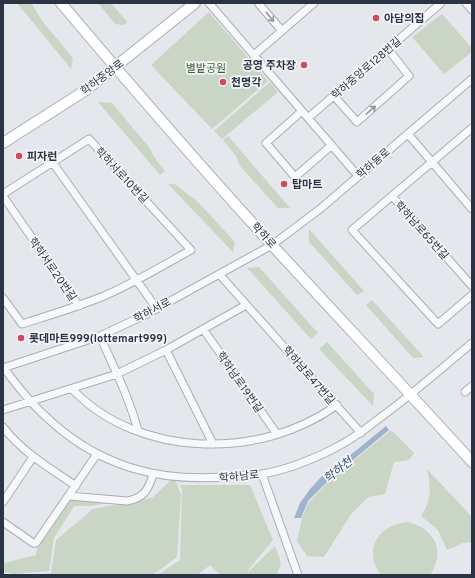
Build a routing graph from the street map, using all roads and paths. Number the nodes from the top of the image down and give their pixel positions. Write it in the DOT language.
graph roads {
  1 [pos="61,3"];
  2 [pos="195,3"];
  3 [pos="209,3"];
  4 [pos="260,3"];
  5 [pos="314,3"];
  6 [pos="441,3"];
  7 [pos="466,3"];
  8 [pos="472,10"];
  9 [pos="282,31"];
  10 [pos="388,49"];
  11 [pos="254,55"];
  12 [pos="115,67"];
  13 [pos="472,79"];
  14 [pos="334,96"];
  15 [pos="302,111"];
  16 [pos="308,118"];
  17 [pos="472,129"];
  18 [pos="408,134"];
  19 [pos="3,143"];
  20 [pos="332,145"];
  21 [pos="432,162"];
  22 [pos="53,163"];
  23 [pos="358,176"];
  24 [pos="3,195"];
  25 [pos="392,196"];
  26 [pos="472,209"];
  27 [pos="272,245"];
  28 [pos="219,274"];
  29 [pos="136,280"];
  30 [pos="472,286"];
  31 [pos="472,295"];
  32 [pos="3,298"];
  33 [pos="246,305"];
  34 [pos="79,306"];
  35 [pos="156,309"];
  36 [pos="204,330"];
  37 [pos="100,336"];
  38 [pos="472,342"];
  39 [pos="166,350"];
  40 [pos="3,368"];
  41 [pos="117,374"];
  42 [pos="472,386"];
  43 [pos="72,389"];
  44 [pos="465,392"];
  45 [pos="412,395"];
  46 [pos="31,402"];
  47 [pos="338,405"];
  48 [pos="3,410"];
  49 [pos="3,427"];
  50 [pos="138,431"];
  51 [pos="361,433"];
  52 [pos="276,434"];
  53 [pos="214,444"];
  54 [pos="97,454"];
  55 [pos="33,457"];
  56 [pos="472,462"];
  57 [pos="262,474"];
  58 [pos="154,475"];
  59 [pos="76,486"];
  60 [pos="69,496"];
  61 [pos="3,502"];
  62 [pos="3,522"];
  63 [pos="298,575"];
  1 -- 12 [label="street, 학하로"];
  2 -- 12 [label="street, 학하중앙로"];
  3 -- 11 [label="street"];
  4 -- 9 [label="street, one-way"];
  5 -- 9 [label="street"];
  6 -- 10 [label="street, 학하중앙로128번길"];
  7 -- 8 [label="street"];
  9 -- 11 [label="street"];
  10 -- 14 [label="street, 학하중앙로128번길"];
  14 -- 10 [label="street, one-way"];
  11 -- 15 [label="street"];
  12 -- 19 [label="street, 학하중앙로"];
  12 -- 27 [label="street, 학하로"];
  13 -- 18 [label="street, 학하동로"];
  14 -- 16 [label="street, 학하중앙로128번길"];
  15 -- 16 [label="street"];
  15 -- 20 [label="street"];
  16 -- 20 [label="street"];
  17 -- 21 [label="street, 학하남로65번길"];
  18 -- 21 [label="street"];
  18 -- 23 [label="street, 학하동로"];
  20 -- 23 [label="street"];
  21 -- 25 [label="street, 학하남로65번길"];
  21 -- 26 [label="street"];
  22 -- 24 [label="street, 학하서로20번길"];
  22 -- 29 [label="street"];
  22 -- 29 [label="street, 학하서로10번길"];
  23 -- 27 [label="street, 학하동로"];
  24 -- 34 [label="street, 학하서로20번길"];
  25 -- 30 [label="street, 학하남로65번길"];
  25 -- 31 [label="street"];
  27 -- 28 [label="street, 학하서로"];
  27 -- 45 [label="street, 학하로"];
  28 -- 33 [label="street, 학하남로47번길"];
  28 -- 35 [label="street, 학하서로"];
  29 -- 34 [label="street"];
  29 -- 35 [label="street"];
  32 -- 34 [label="street, 학하서로20번길"];
  33 -- 36 [label="street"];
  33 -- 47 [label="street, 학하남로47번길"];
  35 -- 37 [label="street, 학하서로"];
  36 -- 39 [label="street"];
  36 -- 52 [label="street, 학하남로19번길"];
  37 -- 40 [label="street, 학하서로"];
  37 -- 41 [label="street"];
  38 -- 45 [label="street, 학하남로"];
  39 -- 41 [label="street"];
  39 -- 53 [label="street"];
  40 -- 46 [label="street, 학하남로"];
  41 -- 43 [label="street"];
  41 -- 50 [label="street"];
  42 -- 44 [label="street"];
  43 -- 46 [label="street"];
  43 -- 50 [label="street, 학하남로47번길"];
  45 -- 51 [label="street, 학하남로"];
  45 -- 56 [label="street, 학하로"];
  46 -- 48 [label="street"];
  46 -- 54 [label="street, 학하남로"];
  47 -- 51 [label="street"];
  47 -- 52 [label="street, 학하남로47번길"];
  49 -- 55 [label="street"];
  50 -- 53 [label="street, 학하남로47번길"];
  51 -- 57 [label="street, 학하남로"];
  52 -- 53 [label="street, 학하남로47번길"];
  54 -- 58 [label="street, 학하남로"];
  54 -- 59 [label="street"];
  55 -- 59 [label="street"];
  55 -- 61 [label="street"];
  57 -- 58 [label="street, 학하남로"];
  57 -- 63 [label="street"];
  58 -- 60 [label="street"];
  59 -- 60 [label="street"];
  60 -- 62 [label="street"];
}
